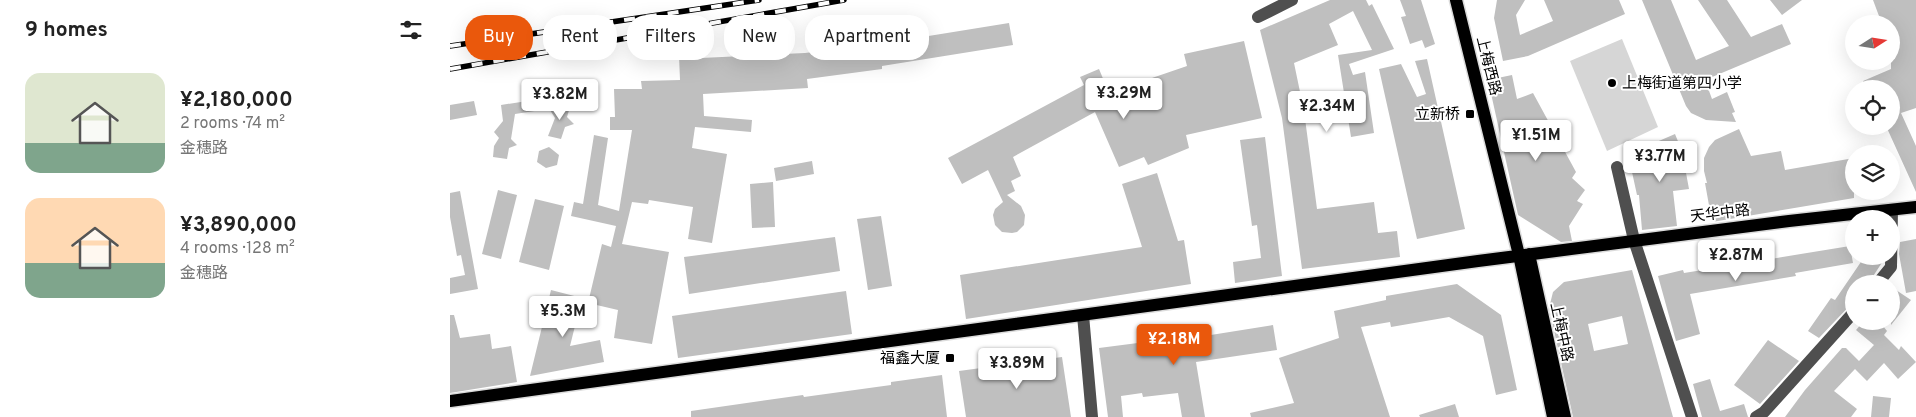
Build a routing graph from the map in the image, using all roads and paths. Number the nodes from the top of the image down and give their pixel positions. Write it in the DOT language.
graph roads {
  1 [pos="1292,0"];
  2 [pos="1456,0"];
  3 [pos="1465,0"];
  4 [pos="1258,17"];
  5 [pos="1464,36"];
  6 [pos="1617,167"];
  7 [pos="1916,207"];
  8 [pos="1887,210"];
  9 [pos="1892,210"];
  10 [pos="1845,214"];
  11 [pos="1634,240"];
  12 [pos="1524,255"];
  13 [pos="1892,265"];
  14 [pos="1885,275"];
  15 [pos="1083,314"];
  16 [pos="1845,322"];
  17 [pos="450,401"];
  18 [pos="1092,417"];
  19 [pos="1553,417"];
  20 [pos="1564,417"];
  21 [pos="1692,417"];
  22 [pos="1756,417"];
  1 -- 4 [label="street"];
  2 -- 5 [label="main road, 上梅西路"];
  3 -- 5 [label="main road"];
  5 -- 12 [label="main road, 上梅西路"];
  6 -- 11 [label="street"];
  7 -- 8 [label="street"];
  7 -- 9 [label="main road, 天华中路"];
  10 -- 11 [label="main road, 天华中路"];
  11 -- 12 [label="main road, 天华中路"];
  11 -- 21 [label="street"];
  12 -- 15 [label="main road, 天华中路"];
  12 -- 19 [label="main road, 上梅中路"];
  12 -- 20 [label="main road, 上梅中路"];
  13 -- 14 [label="street"];
  15 -- 17 [label="main road, 天华中路"];
  15 -- 18 [label="street"];
  16 -- 22 [label="street"];
}
